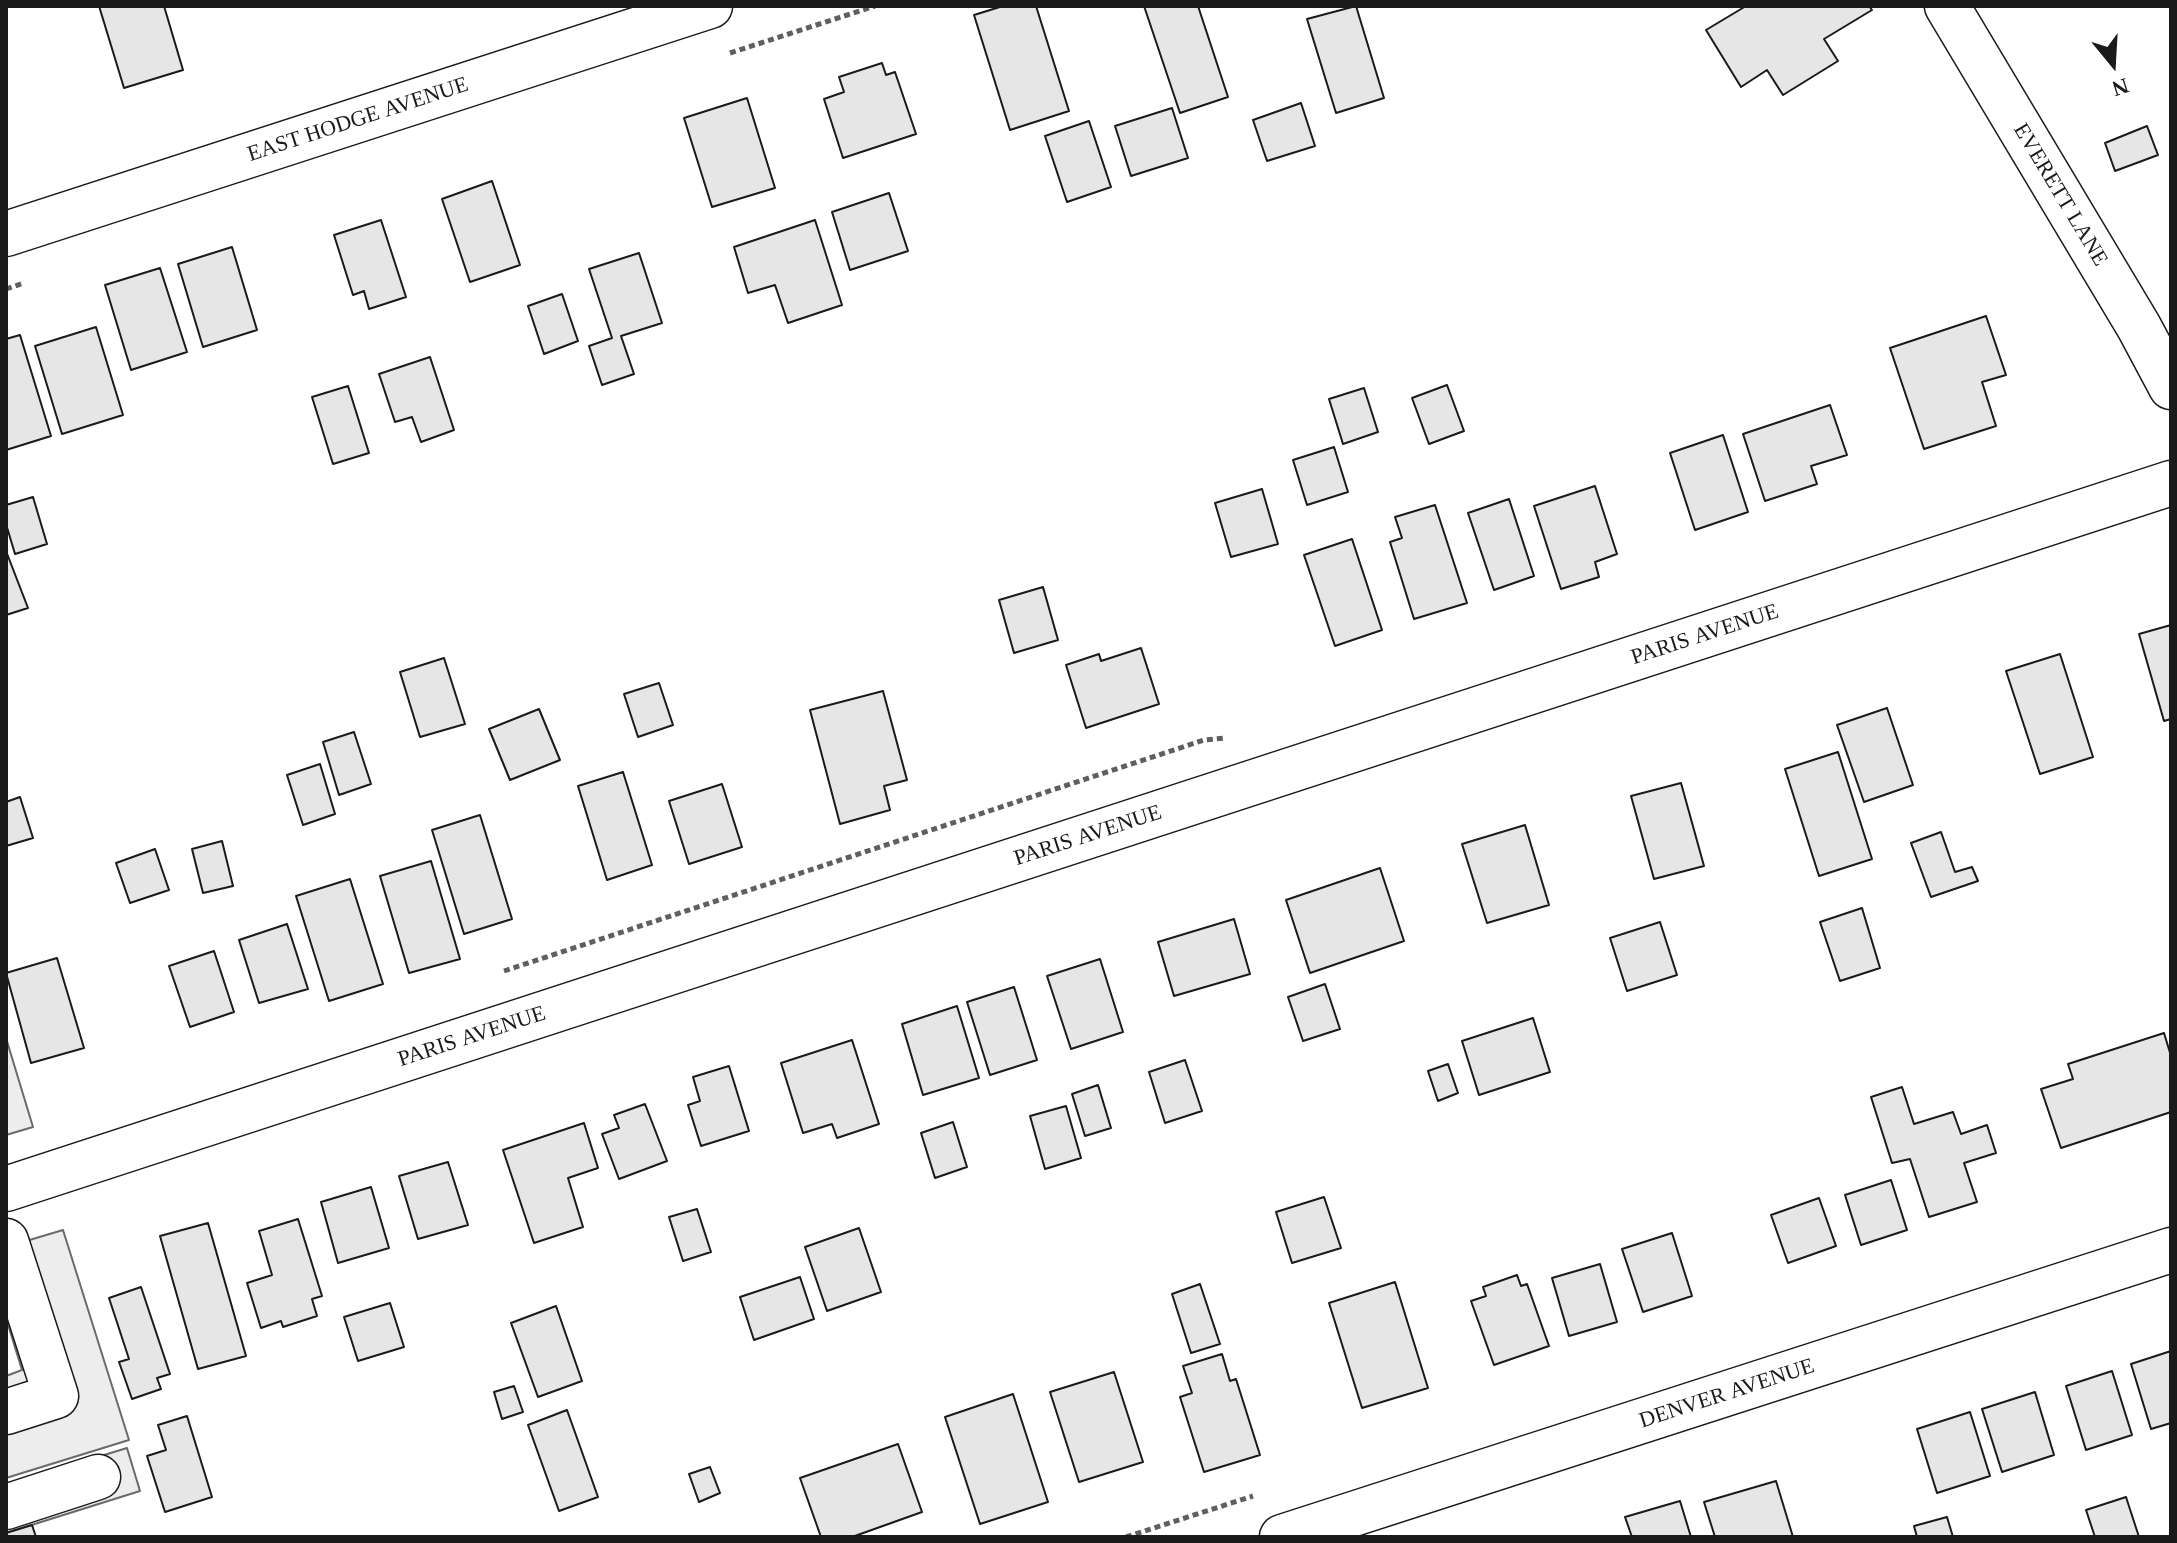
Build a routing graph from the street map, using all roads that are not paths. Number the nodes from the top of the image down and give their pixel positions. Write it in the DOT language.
graph roads {
  1 [pos="710,6"];
  2 [pos="1947,6"];
  3 [pos="6,234"];
  4 [pos="2171,387"];
  5 [pos="2171,483"];
  6 [pos="6,1189"];
  7 [pos="6,1241"];
  8 [pos="2171,1250"];
  9 [pos="6,1412"];
  10 [pos="98,1477"];
  11 [pos="6,1507"];
  12 [pos="1282,1537"];
  1 -- 3 [label="street, EAST HODGE AVENUE"];
  2 -- 4 [label="street, EVERETT LANE"];
  5 -- 6 [label="street, PARIS AVENUE"];
  7 -- 9 [label="street"];
  8 -- 12 [label="street, DENVER AVENUE"];
  10 -- 11 [label="street"];
}
